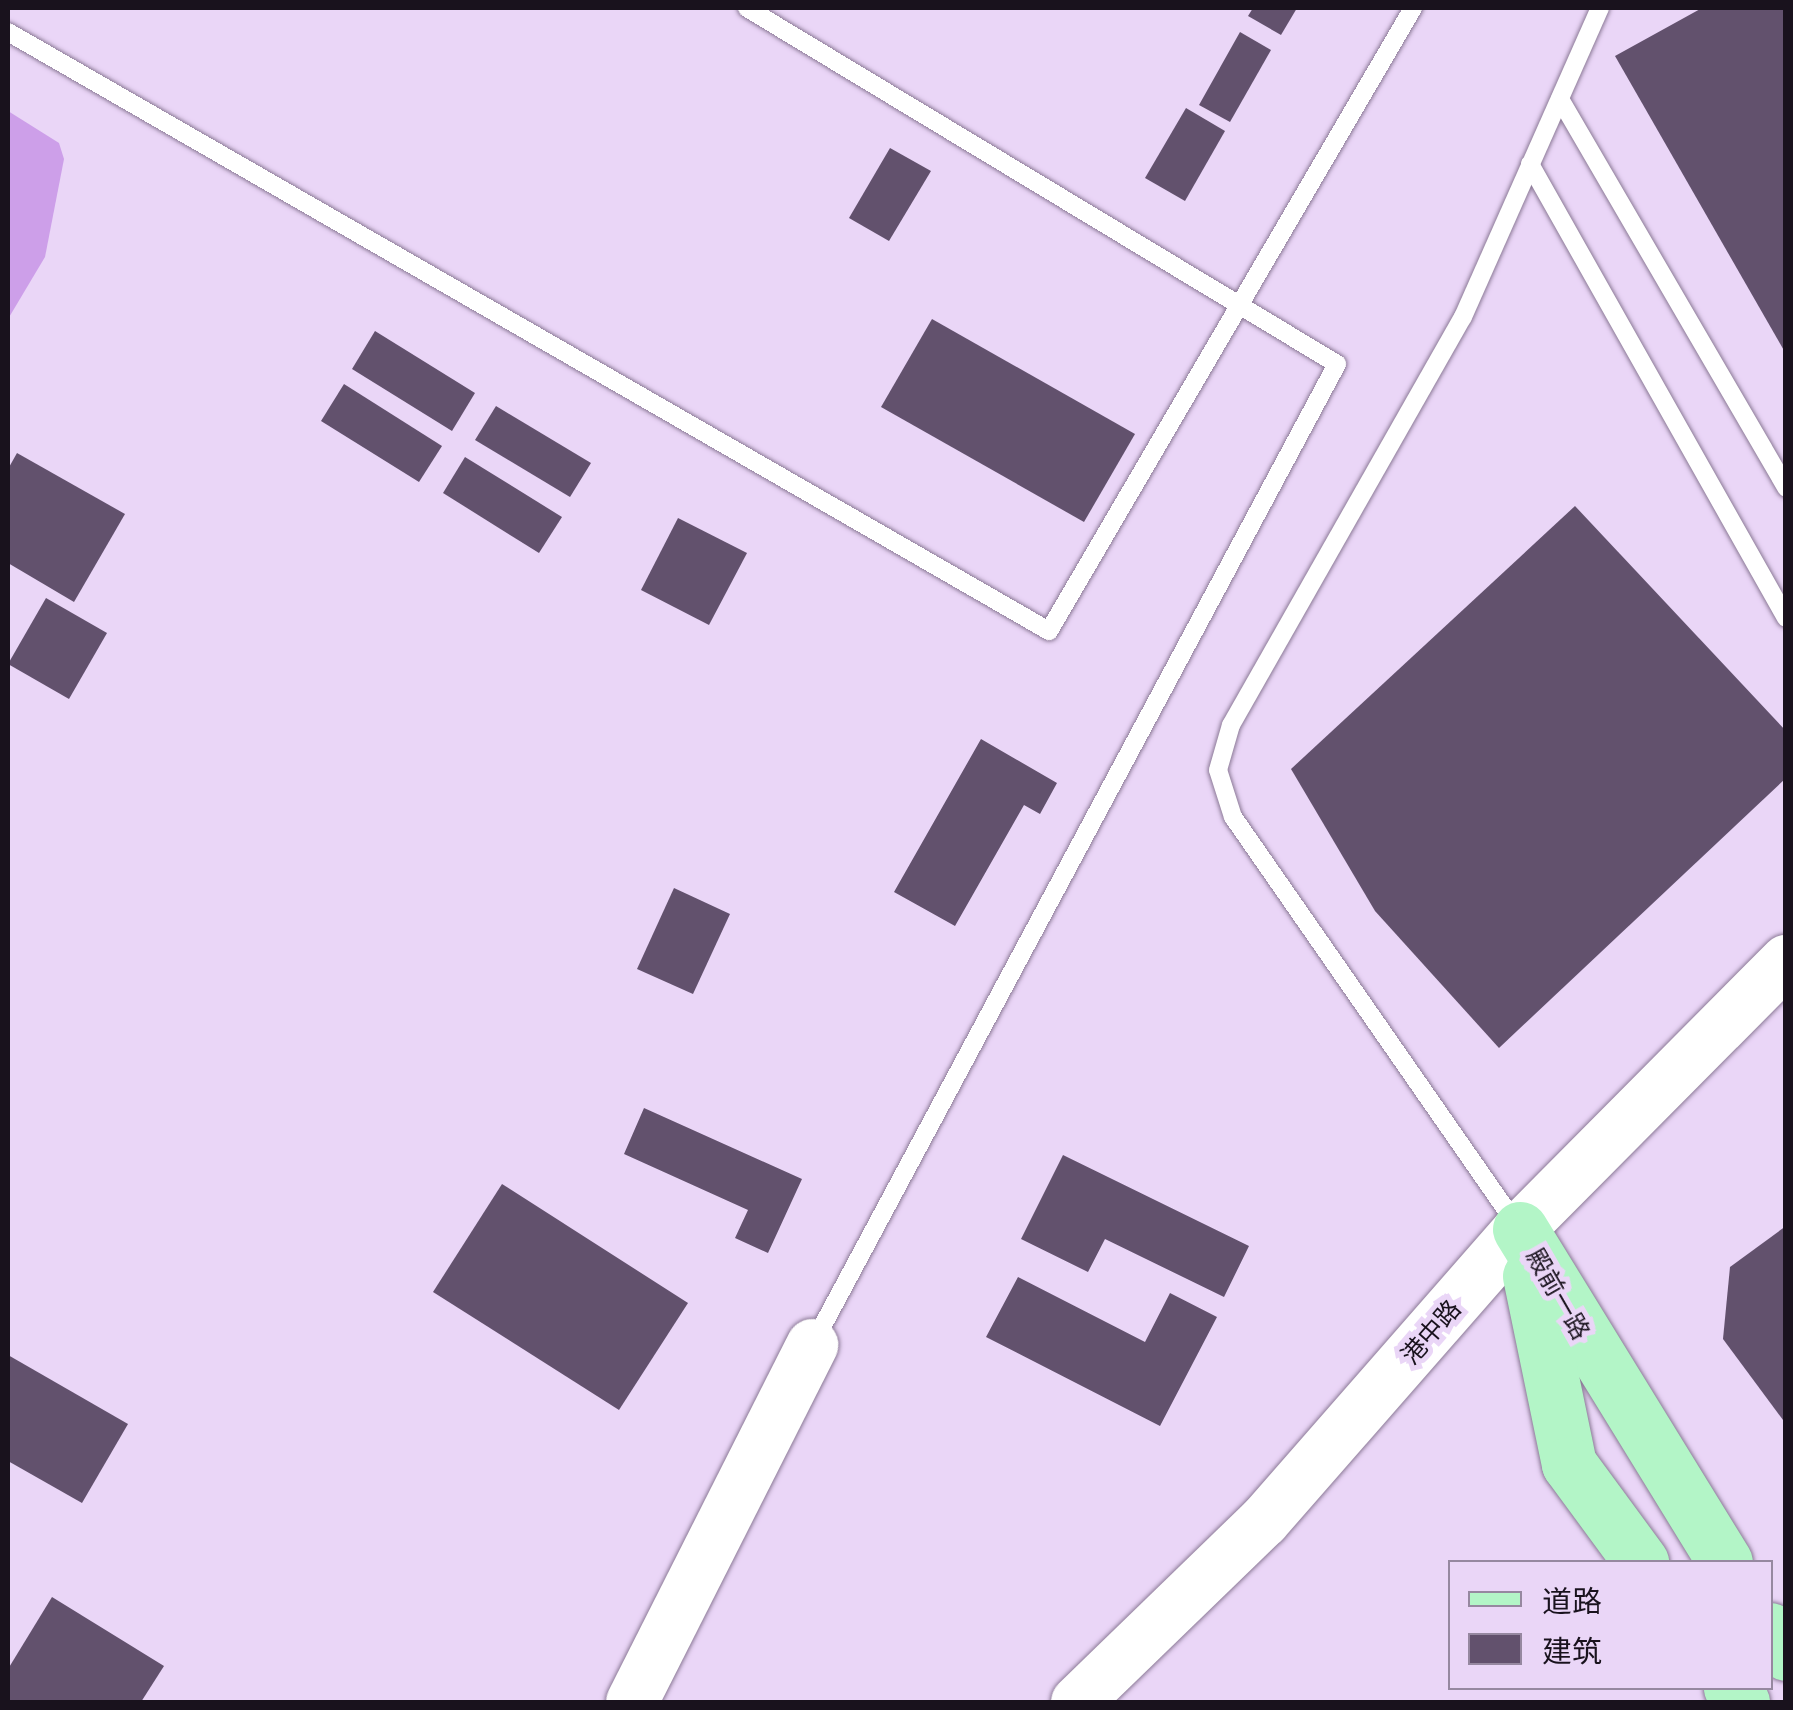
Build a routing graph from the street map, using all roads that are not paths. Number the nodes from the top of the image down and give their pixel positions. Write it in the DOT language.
graph roads {
  1 [pos="747,8"];
  2 [pos="1413,8"];
  3 [pos="1600,8"];
  4 [pos="8,32"];
  5 [pos="1560,98"];
  6 [pos="1530,164"];
  7 [pos="1240,304"];
  8 [pos="1786,488"];
  9 [pos="1786,618"];
  10 [pos="1786,962"];
  11 [pos="1520,1230"];
  12 [pos="812,1345"];
  13 [pos="1639,1560"];
  14 [pos="1724,1560"];
  15 [pos="632,1702"];
  16 [pos="1077,1702"];
  1 -- 7 [label="lane"];
  2 -- 7 [label="lane"];
  3 -- 5 [label="lane"];
  4 -- 7 [label="lane"];
  5 -- 6 [label="lane"];
  5 -- 8 [label="lane"];
  6 -- 9 [label="lane"];
  6 -- 11 [label="lane"];
  7 -- 12 [label="lane"];
  10 -- 11 [label="street, 港中路"];
  11 -- 13 [label="main road, 殿前一路"];
  11 -- 14 [label="main road, 殿前一路"];
  11 -- 16 [label="street, 港中路"];
  12 -- 15 [label="street"];
}
